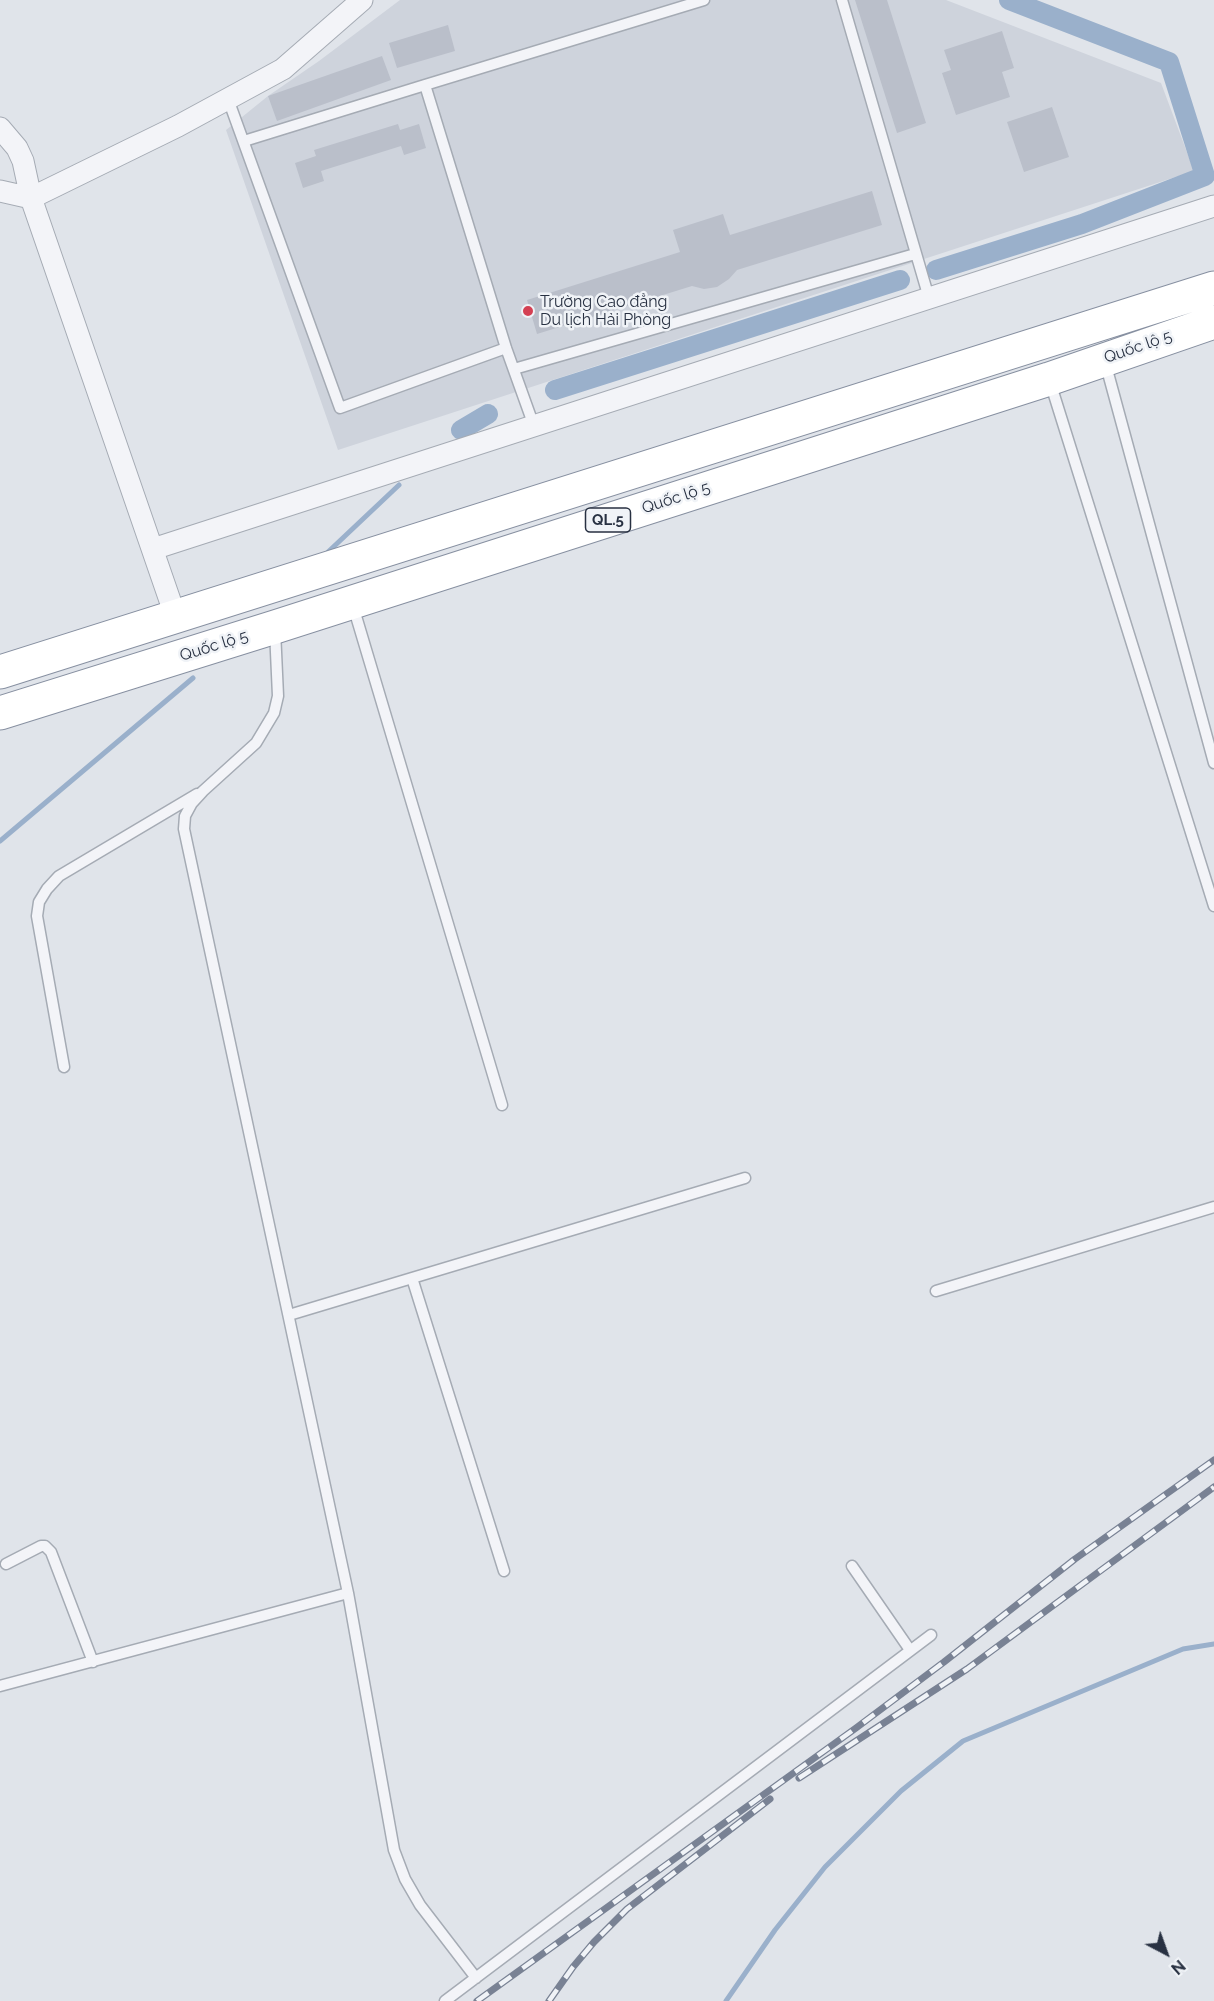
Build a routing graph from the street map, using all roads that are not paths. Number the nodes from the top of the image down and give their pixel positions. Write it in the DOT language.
graph roads {
  1 [pos="362,0"];
  2 [pos="704,0"];
  3 [pos="842,0"];
  4 [pos="425,85"];
  5 [pos="228,99"];
  6 [pos="0,128"];
  7 [pos="244,141"];
  8 [pos="0,192"];
  9 [pos="32,198"];
  10 [pos="1214,206"];
  11 [pos="915,254"];
  12 [pos="1214,288"];
  13 [pos="929,298"];
  14 [pos="1214,322"];
  15 [pos="506,348"];
  16 [pos="1105,359"];
  17 [pos="514,369"];
  18 [pos="1049,379"];
  19 [pos="534,426"];
  20 [pos="153,549"];
  21 [pos="351,602"];
  22 [pos="176,615"];
  23 [pos="275,627"];
  24 [pos="0,672"];
  25 [pos="0,713"];
  26 [pos="1209,727"];
  27 [pos="1214,763"];
  28 [pos="202,791"];
  29 [pos="1214,906"];
  30 [pos="64,1067"];
  31 [pos="502,1105"];
  32 [pos="746,1178"];
  33 [pos="1214,1207"];
  34 [pos="412,1278"];
  35 [pos="936,1291"];
  36 [pos="289,1316"];
  37 [pos="6,1564"];
  38 [pos="852,1566"];
  39 [pos="504,1571"];
  40 [pos="348,1593"];
  41 [pos="931,1635"];
  42 [pos="910,1650"];
  43 [pos="93,1662"];
  44 [pos="0,1686"];
  45 [pos="476,1978"];
  46 [pos="445,2001"];
  1 -- 5 [label="street"];
  2 -- 4 [label="lane"];
  3 -- 11 [label="lane"];
  4 -- 7 [label="lane"];
  4 -- 15 [label="lane"];
  5 -- 7 [label="lane"];
  5 -- 9 [label="street"];
  6 -- 9 [label="street"];
  7 -- 15 [label="lane"];
  8 -- 9 [label="street"];
  9 -- 20 [label="street"];
  10 -- 13 [label="street"];
  11 -- 13 [label="lane"];
  11 -- 17 [label="lane"];
  12 -- 22 [label="highway, Quốc lộ 5 / QL.5"];
  13 -- 19 [label="street"];
  14 -- 16 [label="highway, Quốc lộ 5 / QL.5"];
  15 -- 17 [label="lane"];
  16 -- 18 [label="highway, Quốc lộ 5 / QL.5"];
  16 -- 26 [label="lane"];
  17 -- 19 [label="lane"];
  18 -- 21 [label="highway, Quốc lộ 5 / QL.5"];
  18 -- 29 [label="lane"];
  19 -- 20 [label="street"];
  20 -- 22 [label="street"];
  21 -- 23 [label="highway, Quốc lộ 5 / QL.5"];
  21 -- 31 [label="lane"];
  22 -- 24 [label="highway, Quốc lộ 5 / QL.5"];
  23 -- 25 [label="highway, Quốc lộ 5 / QL.5"];
  23 -- 28 [label="lane"];
  26 -- 27 [label="lane"];
  28 -- 30 [label="lane"];
  28 -- 36 [label="lane"];
  32 -- 34 [label="lane"];
  33 -- 35 [label="lane"];
  34 -- 36 [label="lane"];
  34 -- 39 [label="lane"];
  36 -- 40 [label="lane"];
  37 -- 43 [label="lane"];
  38 -- 42 [label="lane"];
  40 -- 43 [label="lane"];
  40 -- 45 [label="lane"];
  41 -- 42 [label="lane"];
  42 -- 45 [label="lane"];
  43 -- 44 [label="lane"];
  45 -- 46 [label="lane"];
}
